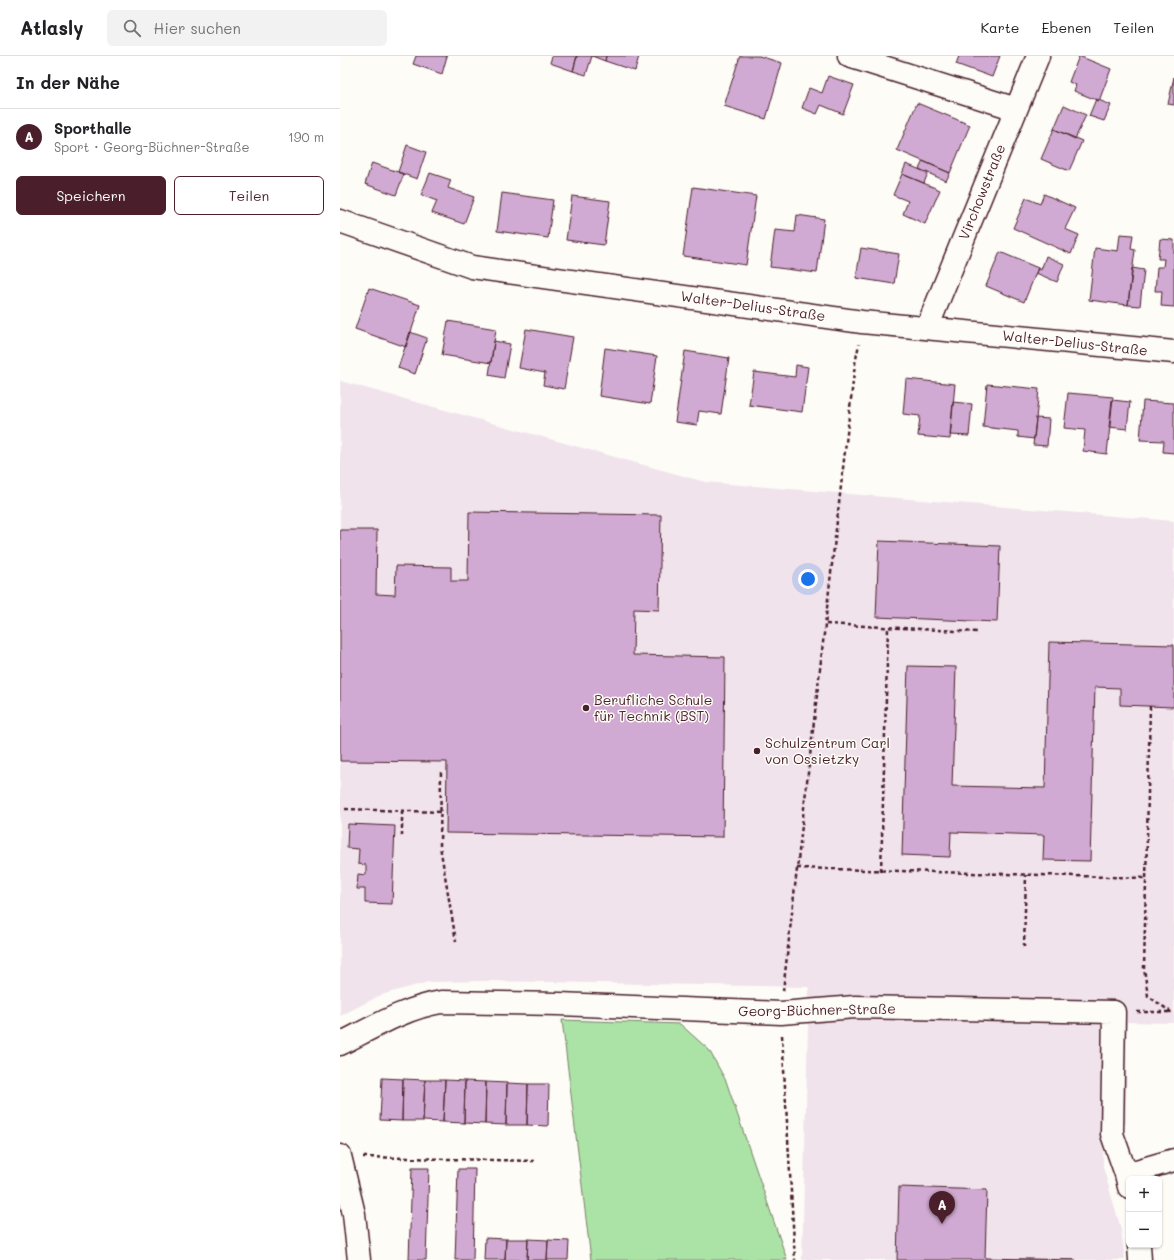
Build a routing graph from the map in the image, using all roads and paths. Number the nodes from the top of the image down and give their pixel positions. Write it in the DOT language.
graph roads {
  1 [pos="849,56"];
  2 [pos="1038,56"];
  3 [pos="1016,109"];
  4 [pos="340,221"];
  5 [pos="862,322"];
  6 [pos="927,328"];
  7 [pos="1174,352"];
  8 [pos="826,624"];
  9 [pos="888,628"];
  10 [pos="977,632"];
  11 [pos="1150,706"];
  12 [pos="441,772"];
  13 [pos="344,809"];
  14 [pos="402,811"];
  15 [pos="441,812"];
  16 [pos="402,836"];
  17 [pos="797,868"];
  18 [pos="881,871"];
  19 [pos="1026,875"];
  20 [pos="1145,878"];
  21 [pos="456,941"];
  22 [pos="1024,947"];
  23 [pos="1114,1012"];
  24 [pos="1172,1012"];
  25 [pos="781,1014"];
  26 [pos="340,1044"];
  27 [pos="340,1156"];
  28 [pos="1174,1160"];
  29 [pos="534,1161"];
  30 [pos="1126,1176"];
  31 [pos="1139,1176"];
  32 [pos="1139,1248"];
  33 [pos="359,1260"];
  34 [pos="795,1260"];
  35 [pos="1140,1260"];
  1 -- 3 [label="street"];
  2 -- 3 [label="street, Virchowstraße"];
  3 -- 6 [label="street, Virchowstraße"];
  4 -- 5 [label="street, Walter-Delius-Straße"];
  5 -- 6 [label="street, Walter-Delius-Straße"];
  5 -- 8 [label="path"];
  6 -- 7 [label="street, Walter-Delius-Straße"];
  8 -- 9 [label="path"];
  8 -- 17 [label="path"];
  9 -- 10 [label="path"];
  9 -- 18 [label="path"];
  11 -- 20 [label="path"];
  12 -- 15 [label="path"];
  13 -- 14 [label="path"];
  14 -- 15 [label="path"];
  14 -- 16 [label="path"];
  15 -- 21 [label="path"];
  17 -- 18 [label="path"];
  17 -- 25 [label="path"];
  18 -- 19 [label="path"];
  19 -- 20 [label="path"];
  19 -- 22 [label="path"];
  20 -- 24 [label="path"];
  23 -- 24 [label="path"];
  23 -- 25 [label="street, Georg-Büchner-Straße"];
  23 -- 30 [label="street"];
  25 -- 26 [label="street, Georg-Büchner-Straße"];
  25 -- 34 [label="path"];
  27 -- 29 [label="path"];
  27 -- 33 [label="street"];
  28 -- 31 [label="street"];
  32 -- 35 [label="street"];
}
